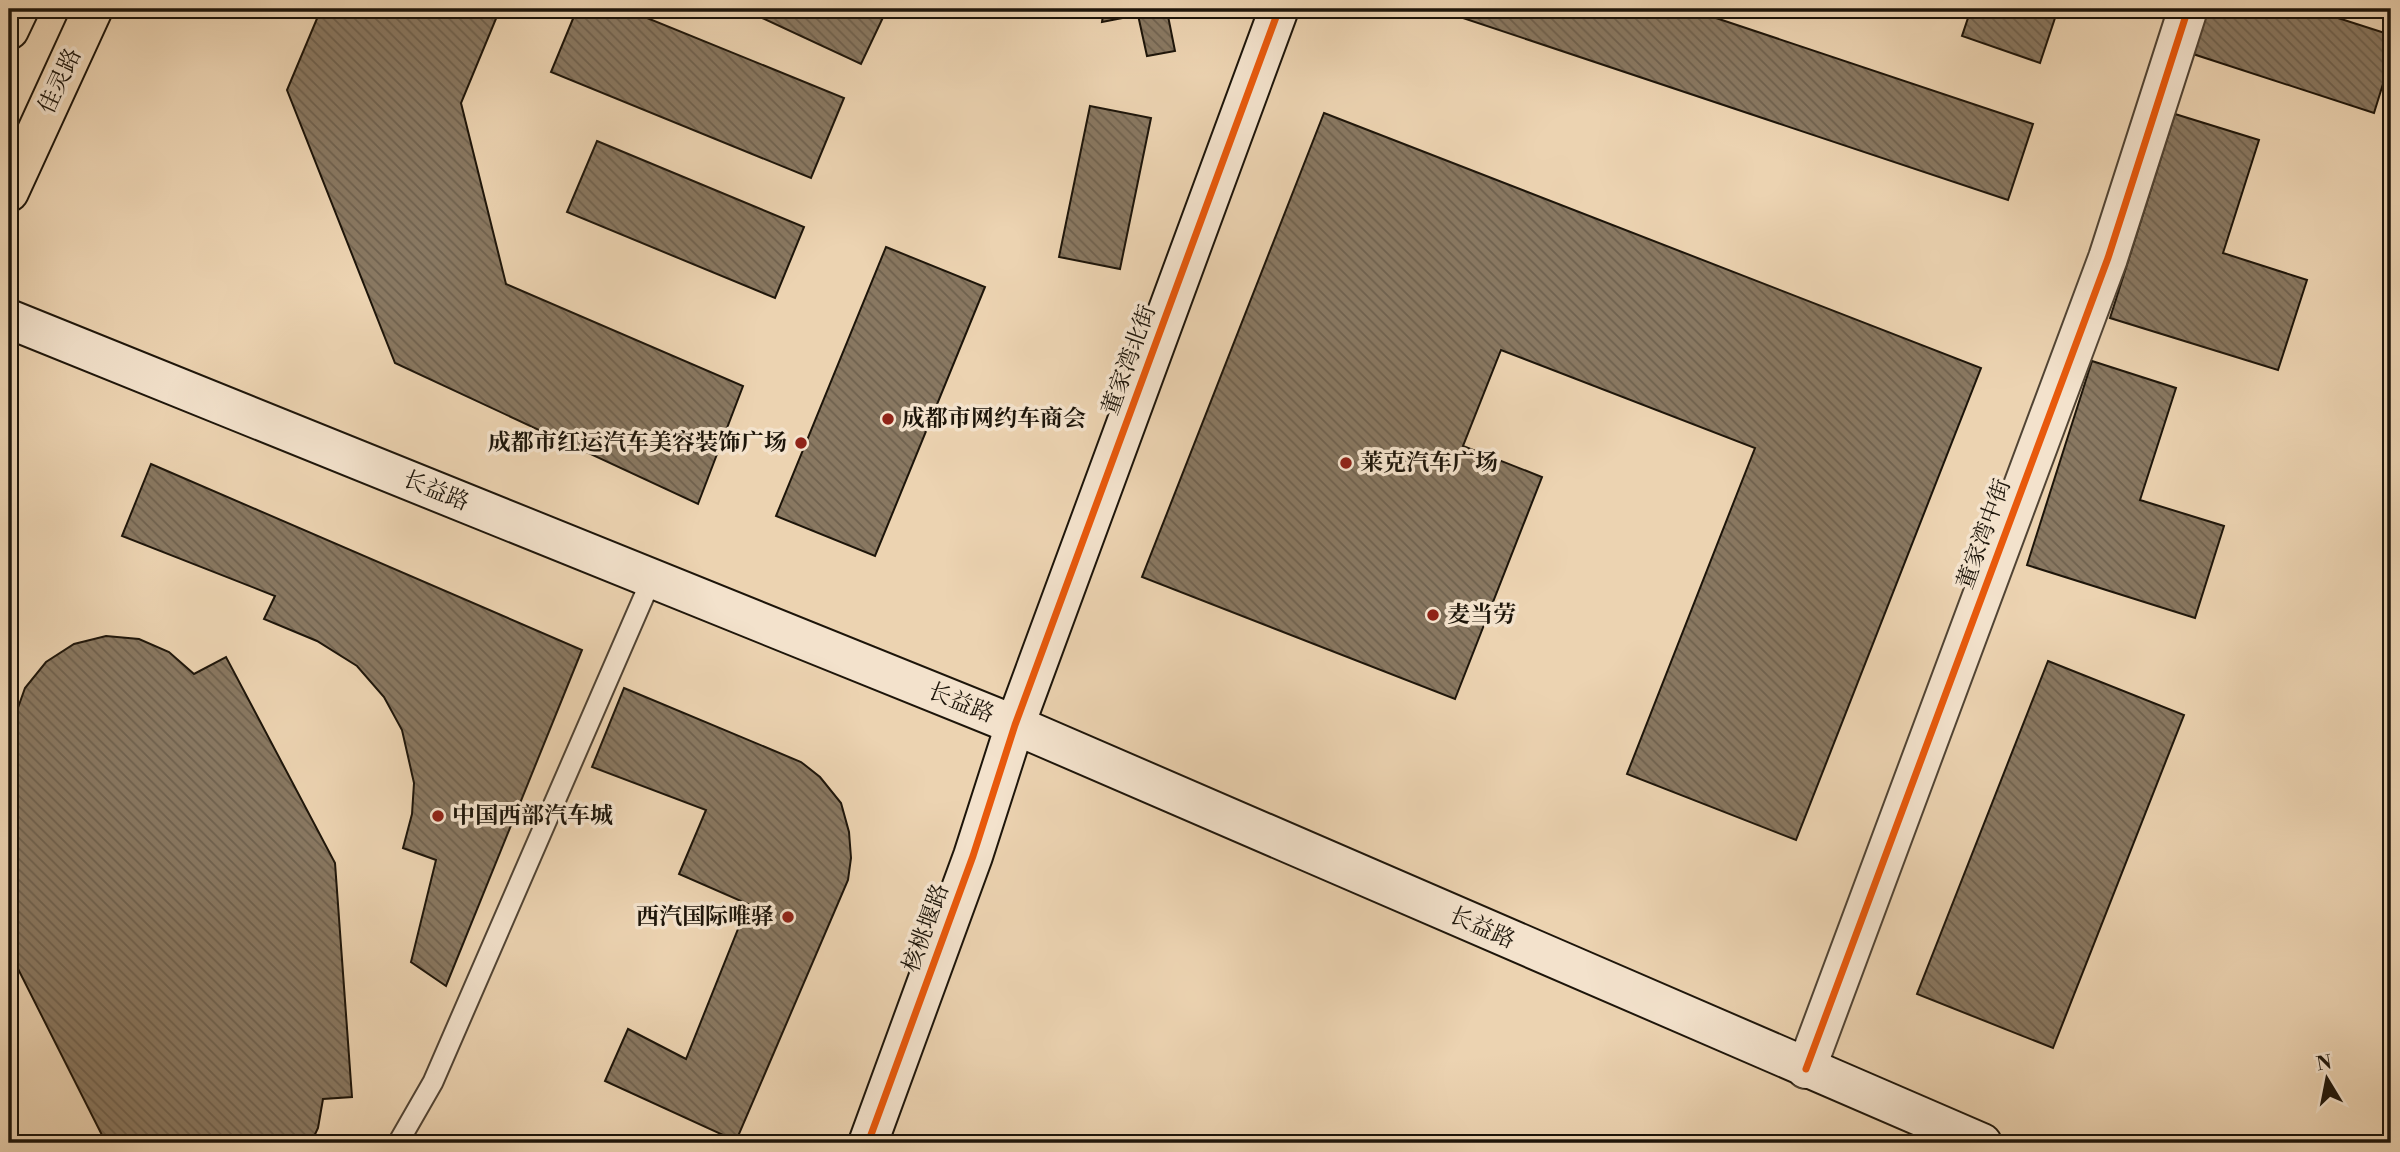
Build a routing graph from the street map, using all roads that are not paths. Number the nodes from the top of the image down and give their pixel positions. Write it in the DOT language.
graph roads {
  1 [pos="19,9"];
  2 [pos="93,9"];
  3 [pos="1279,9"];
  4 [pos="2188,9"];
  5 [pos="9,30"];
  6 [pos="9,192"];
  7 [pos="9,319"];
  8 [pos="652,578"];
  9 [pos="1015,725"];
  10 [pos="1806,1069"];
  11 [pos="398,1143"];
  12 [pos="868,1143"];
  13 [pos="1982,1143"];
  1 -- 5 [label="main road"];
  2 -- 6 [label="main road, 佳灵路"];
  3 -- 9 [label="street, 董家湾北街"];
  4 -- 10 [label="street, 董家湾中街"];
  7 -- 8 [label="street, 长益路"];
  8 -- 9 [label="street, 长益路"];
  8 -- 11 [label="lane"];
  9 -- 10 [label="street, 长益路"];
  9 -- 12 [label="street, 核桃堰路"];
  10 -- 13 [label="street, 长益路"];
}
